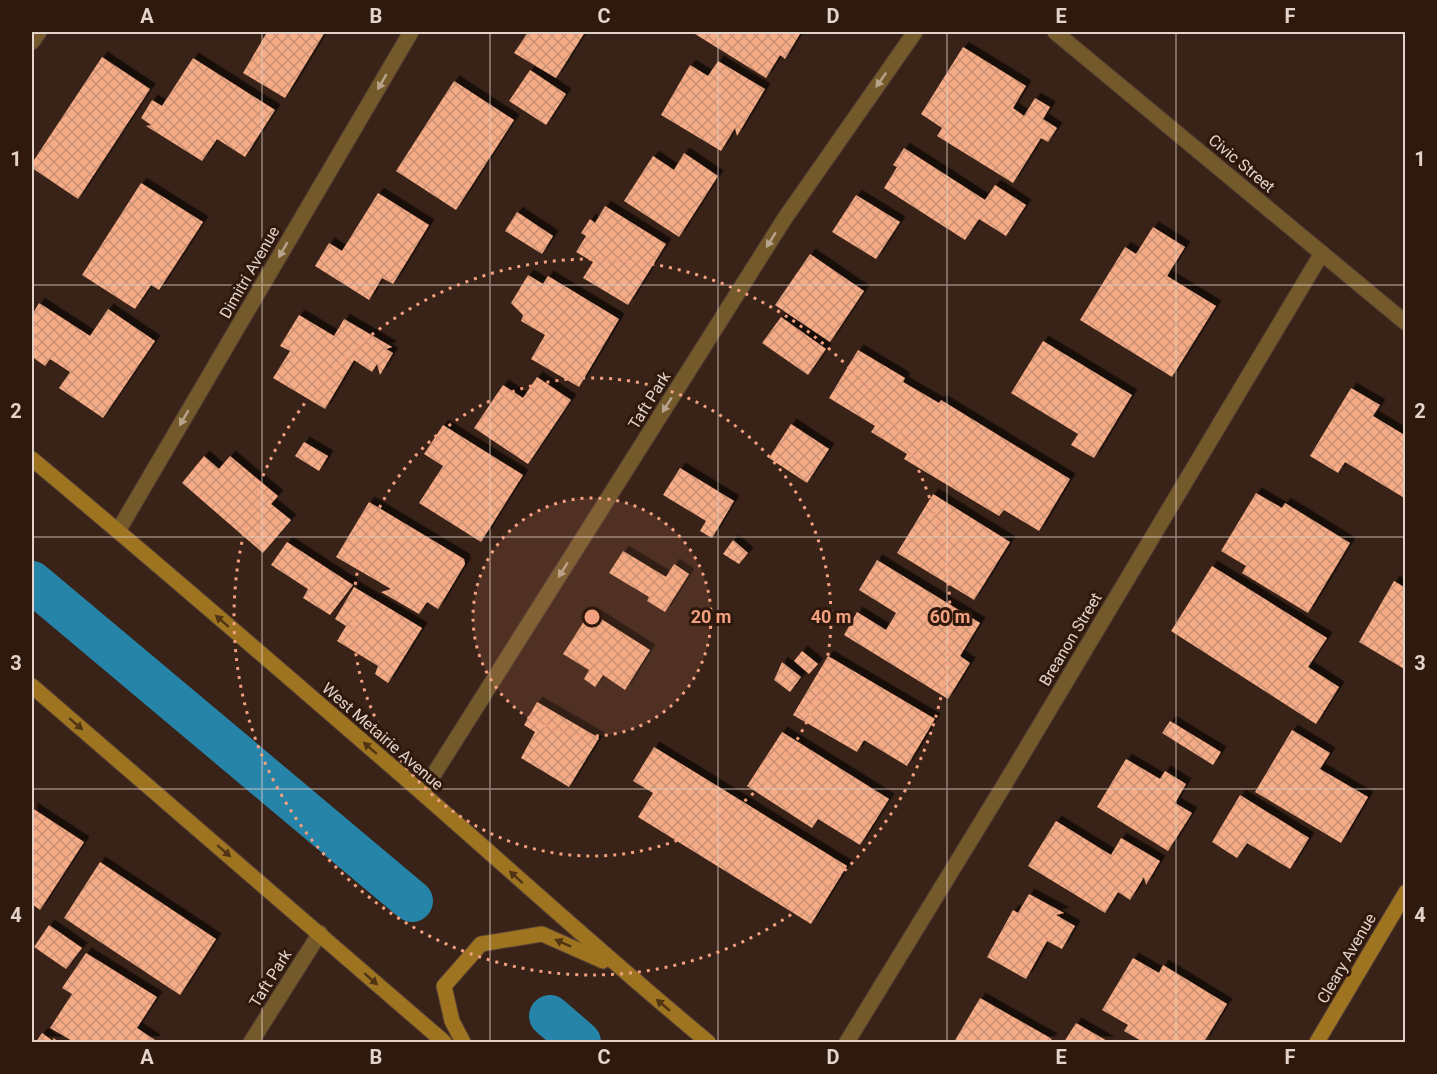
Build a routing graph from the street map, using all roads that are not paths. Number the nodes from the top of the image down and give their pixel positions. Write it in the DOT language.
graph roads {
  1 [pos="39,32"];
  2 [pos="411,32"];
  3 [pos="915,32"];
  4 [pos="1055,32"];
  5 [pos="32,42"];
  6 [pos="1322,253"];
  7 [pos="1406,323"];
  8 [pos="32,459"];
  9 [pos="118,531"];
  10 [pos="32,686"];
  11 [pos="422,793"];
  12 [pos="1406,892"];
  13 [pos="320,933"];
  14 [pos="617,967"];
  15 [pos="251,1042"];
  16 [pos="444,1042"];
  17 [pos="463,1042"];
  18 [pos="708,1042"];
  19 [pos="847,1042"];
  20 [pos="1317,1042"];
  1 -- 5 [label="street"];
  2 -- 9 [label="street, Dimitri Avenue, one-way"];
  3 -- 11 [label="street, Taft Park, one-way"];
  4 -- 6 [label="street, Civic Street"];
  6 -- 7 [label="street, Civic Street"];
  6 -- 19 [label="street, Breanon Street"];
  8 -- 9 [label="main road, West Metairie Avenue"];
  11 -- 9 [label="main road, West Metairie Avenue, one-way"];
  10 -- 13 [label="main road, one-way"];
  14 -- 11 [label="main road, West Metairie Avenue, one-way"];
  12 -- 20 [label="main road, Cleary Avenue"];
  13 -- 15 [label="street, Taft Park"];
  13 -- 16 [label="main road, one-way"];
  14 -- 17 [label="main road, one-way"];
  18 -- 14 [label="main road, West Metairie Avenue, one-way"];
}
